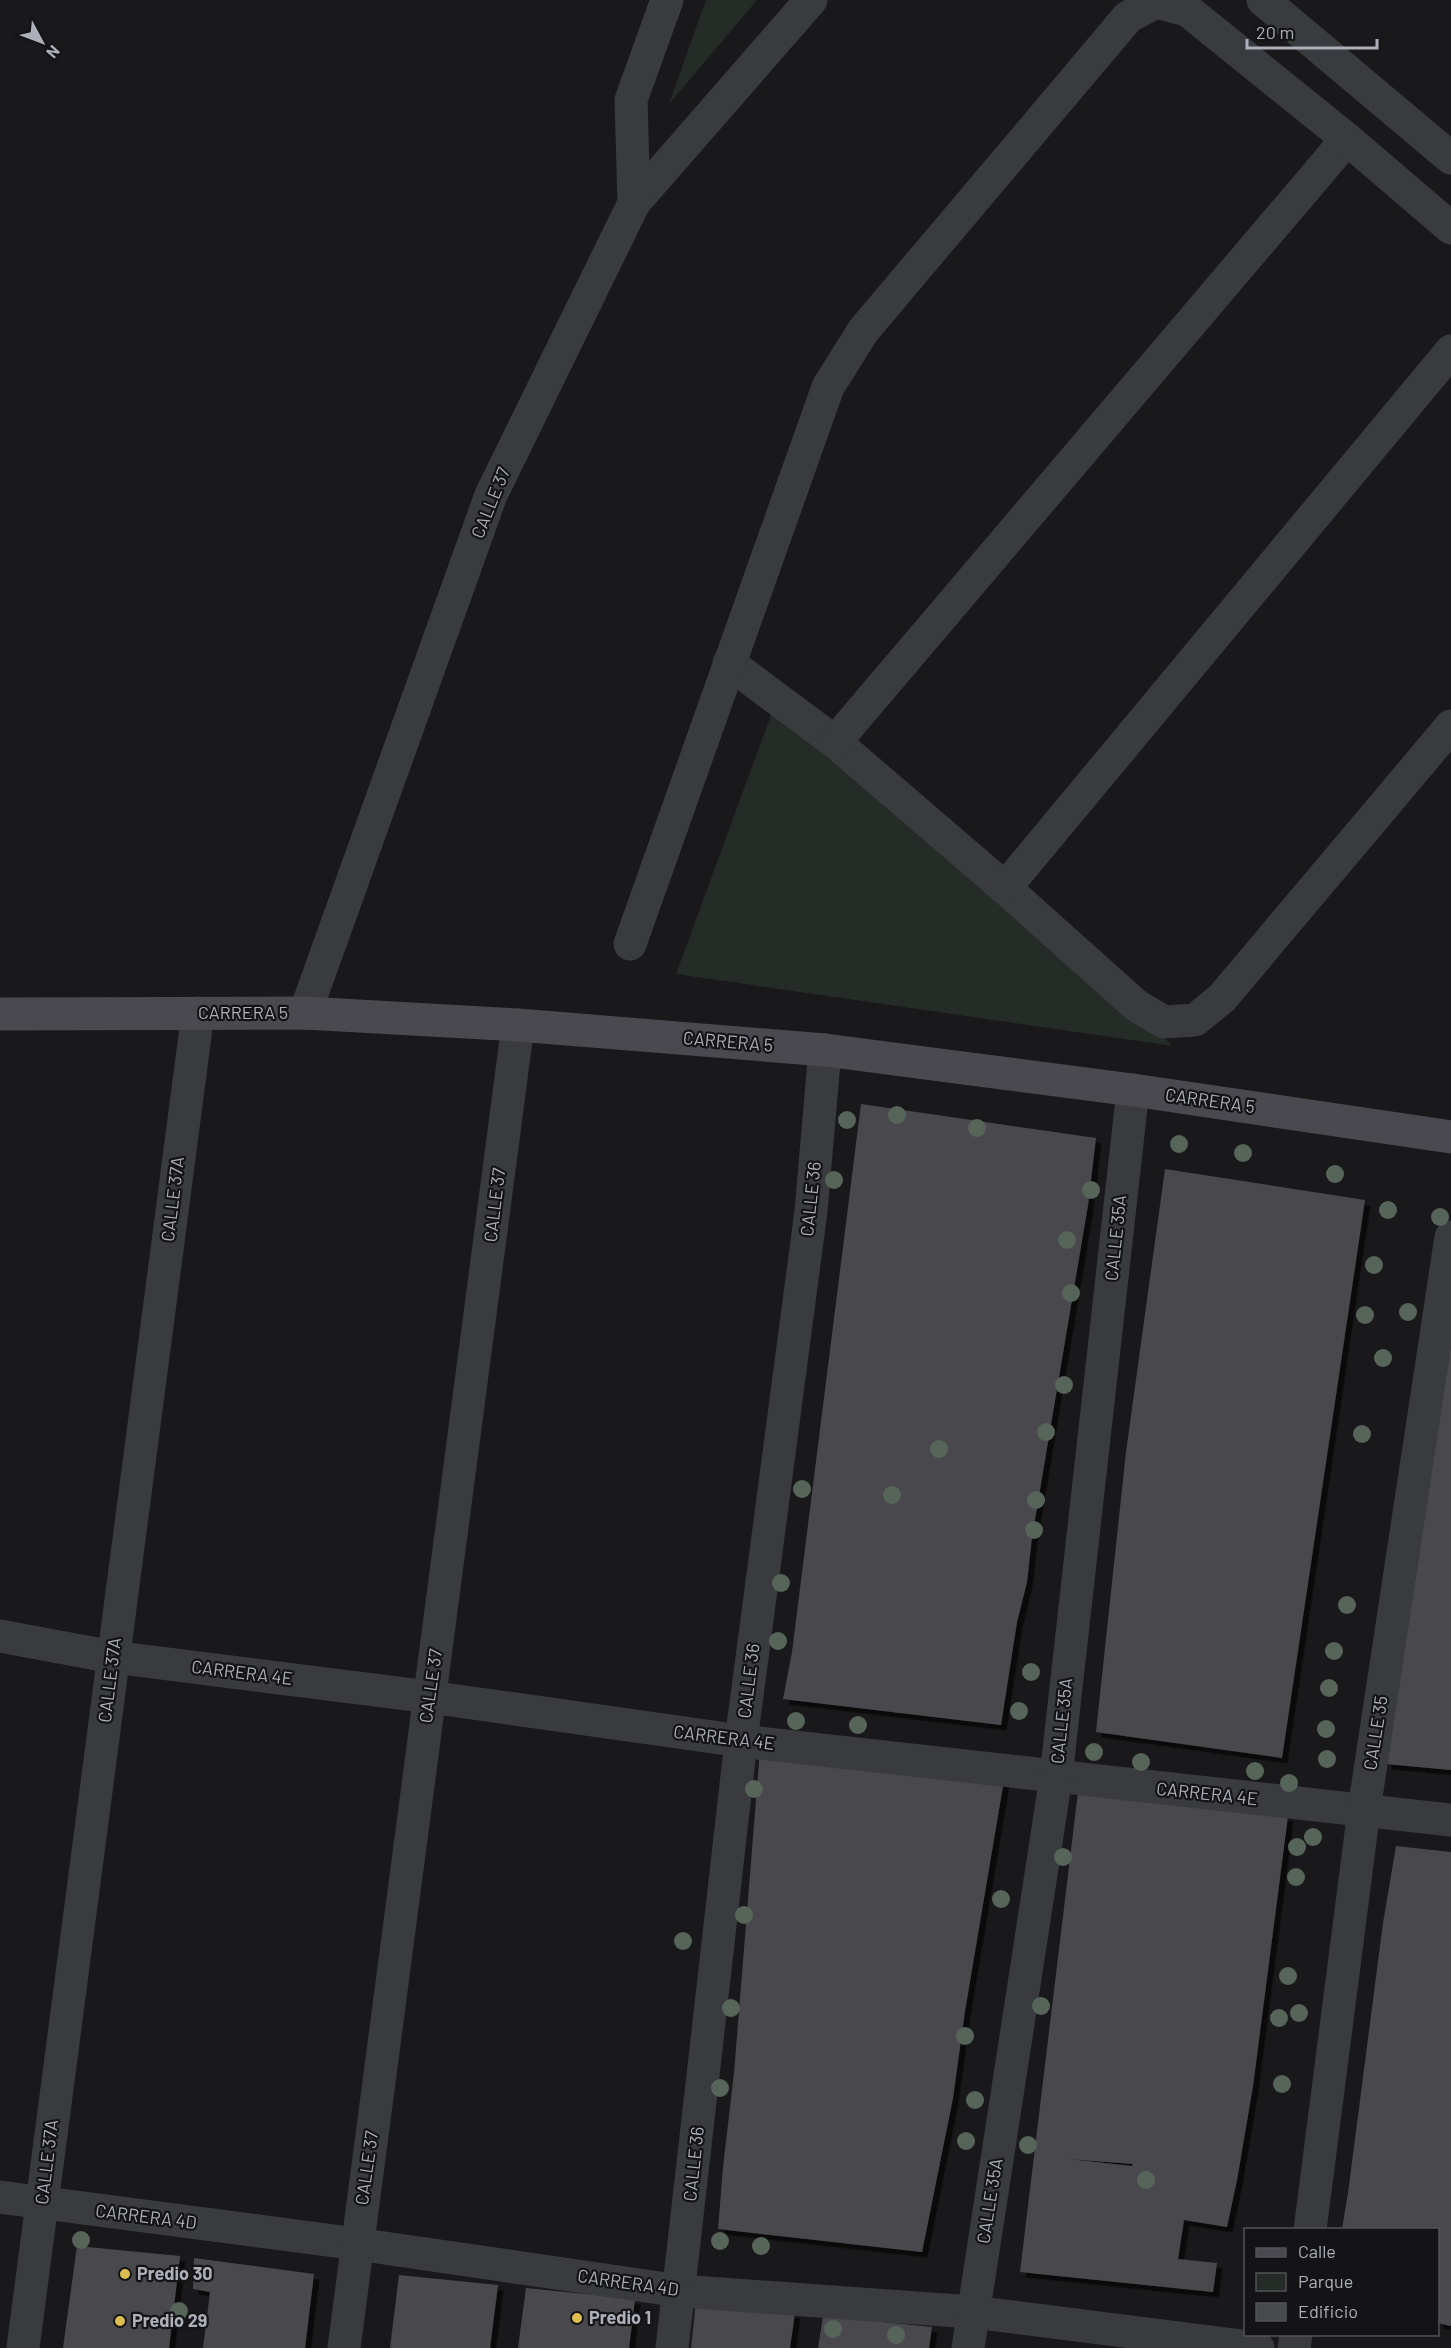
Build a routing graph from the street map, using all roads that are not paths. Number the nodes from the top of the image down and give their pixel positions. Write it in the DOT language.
graph roads {
  1 [pos="667,0"];
  2 [pos="811,0"];
  3 [pos="1263,0"];
  4 [pos="1347,139"];
  5 [pos="1451,158"];
  6 [pos="634,203"];
  7 [pos="1451,228"];
  8 [pos="1451,351"];
  9 [pos="729,663"];
  10 [pos="1451,726"];
  11 [pos="835,741"];
  12 [pos="1005,888"];
  13 [pos="630,944"];
  14 [pos="198,1013"];
  15 [pos="305,1013"];
  16 [pos="0,1014"];
  17 [pos="518,1025"];
  18 [pos="825,1050"];
  19 [pos="1133,1090"];
  20 [pos="1451,1137"];
  21 [pos="1451,1237"];
  22 [pos="0,1636"];
  23 [pos="113,1657"];
  24 [pos="430,1697"];
  25 [pos="741,1741"];
  26 [pos="1056,1777"];
  27 [pos="1364,1810"];
  28 [pos="1451,1820"];
  29 [pos="0,2197"];
  30 [pos="42,2204"];
  31 [pos="1310,2228"];
  32 [pos="357,2244"];
  33 [pos="680,2291"];
  34 [pos="972,2312"];
  35 [pos="23,2348"];
  36 [pos="344,2348"];
  37 [pos="672,2348"];
  38 [pos="968,2348"];
  39 [pos="1257,2348"];
  1 -- 6 [label="street, CALLE 37"];
  2 -- 6 [label="street"];
  3 -- 5 [label="street"];
  4 -- 7 [label="street"];
  4 -- 9 [label="street"];
  4 -- 11 [label="street"];
  6 -- 15 [label="street, CALLE 37"];
  8 -- 12 [label="street"];
  9 -- 11 [label="street"];
  9 -- 13 [label="street"];
  10 -- 12 [label="street"];
  11 -- 12 [label="street"];
  14 -- 15 [label="street, CARRERA 5"];
  14 -- 16 [label="street, CARRERA 5"];
  14 -- 23 [label="street, CALLE 37A"];
  15 -- 17 [label="street, CARRERA 5"];
  17 -- 18 [label="street, CARRERA 5"];
  17 -- 24 [label="street, CALLE 37"];
  18 -- 19 [label="street, CARRERA 5"];
  18 -- 25 [label="street, CALLE 36"];
  19 -- 20 [label="street, CARRERA 5"];
  19 -- 26 [label="street, CALLE 35A"];
  21 -- 27 [label="street, CALLE 35"];
  22 -- 23 [label="street, CARRERA 4E"];
  23 -- 24 [label="street, CARRERA 4E"];
  23 -- 30 [label="street, CALLE 37A"];
  24 -- 25 [label="street, CARRERA 4E"];
  24 -- 32 [label="street, CALLE 37"];
  25 -- 26 [label="street, CARRERA 4E"];
  25 -- 33 [label="street, CALLE 36"];
  26 -- 27 [label="street, CARRERA 4E"];
  26 -- 34 [label="street, CALLE 35A"];
  27 -- 28 [label="street, CARRERA 4E"];
  27 -- 31 [label="street, CALLE 35"];
  29 -- 30 [label="street, CARRERA 4D"];
  30 -- 32 [label="street, CARRERA 4D"];
  30 -- 35 [label="street, CALLE 37A"];
  32 -- 33 [label="street, CARRERA 4D"];
  32 -- 36 [label="street, CALLE 37"];
  33 -- 34 [label="street, CARRERA 4D"];
  33 -- 37 [label="street, CALLE 36"];
  34 -- 38 [label="street, CALLE 35A"];
  34 -- 39 [label="street, CARRERA 4D"];
}
